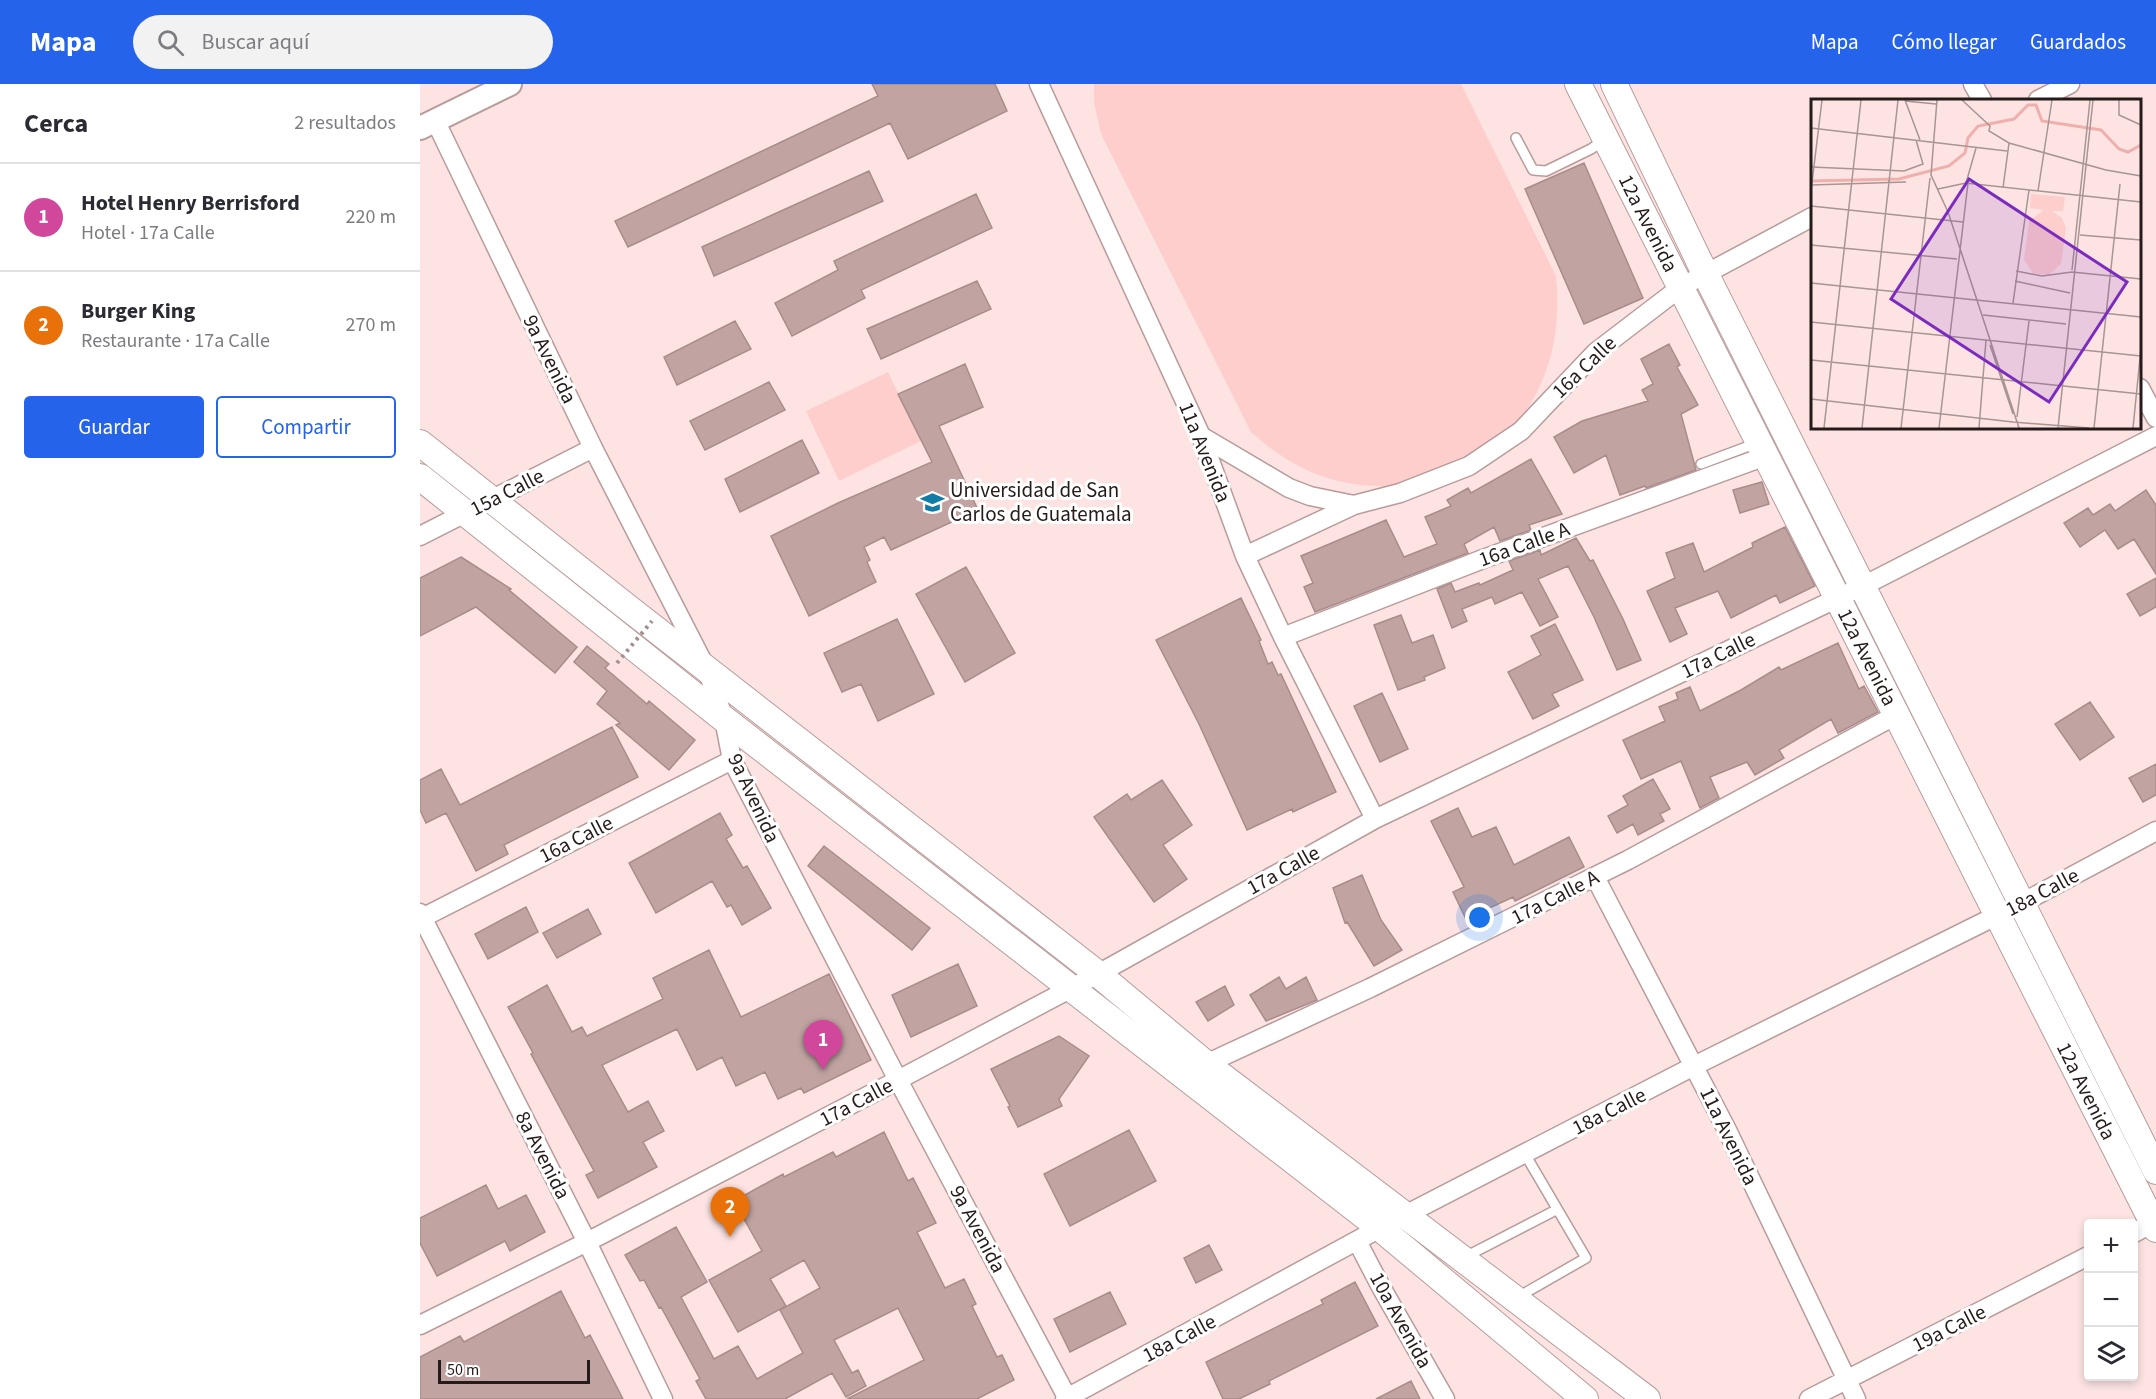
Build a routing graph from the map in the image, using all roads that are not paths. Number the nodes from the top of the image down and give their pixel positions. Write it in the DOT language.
graph roads {
  1 [pos="510,84"];
  2 [pos="1039,84"];
  3 [pos="1578,84"];
  4 [pos="1614,84"];
  5 [pos="1972,84"];
  6 [pos="2070,84"];
  7 [pos="1981,99"];
  8 [pos="2039,99"];
  9 [pos="427,124"];
  10 [pos="1516,138"];
  11 [pos="1606,139"];
  12 [pos="1811,218"];
  13 [pos="1705,273"];
  14 [pos="1681,287"];
  15 [pos="2141,392"];
  16 [pos="2156,418"];
  17 [pos="1201,436"];
  18 [pos="2156,436"];
  19 [pos="420,443"];
  20 [pos="593,448"];
  21 [pos="1763,449"];
  22 [pos="1701,464"];
  23 [pos="420,477"];
  24 [pos="490,500"];
  25 [pos="1354,506"];
  26 [pos="465,513"];
  27 [pos="420,536"];
  28 [pos="1245,556"];
  29 [pos="1863,586"];
  30 [pos="1837,598"];
  31 [pos="1283,637"];
  32 [pos="708,672"];
  33 [pos="1896,716"];
  34 [pos="724,719"];
  35 [pos="732,760"];
  36 [pos="1376,819"];
  37 [pos="2156,831"];
  38 [pos="1595,877"];
  39 [pos="2022,903"];
  40 [pos="1998,915"];
  41 [pos="421,916"];
  42 [pos="1098,974"];
  43 [pos="1071,987"];
  44 [pos="1206,1064"];
  45 [pos="1694,1066"];
  46 [pos="898,1080"];
  47 [pos="1525,1154"];
  48 [pos="2156,1171"];
  49 [pos="1556,1210"];
  50 [pos="1405,1216"];
  51 [pos="2150,1227"];
  52 [pos="1380,1228"];
  53 [pos="1357,1241"];
  54 [pos="587,1242"];
  55 [pos="2084,1258"];
  56 [pos="1461,1259"];
  57 [pos="1514,1299"];
  58 [pos="420,1326"];
  59 [pos="1846,1380"];
  60 [pos="663,1399"];
  61 [pos="1067,1399"];
  62 [pos="1445,1399"];
  63 [pos="1585,1399"];
  64 [pos="1647,1399"];
  65 [pos="1809,1399"];
  66 [pos="1856,1399"];
  1 -- 9 [label="street"];
  2 -- 17 [label="street, 11a Avenida"];
  3 -- 11 [label="main road, 12a Avenida"];
  4 -- 13 [label="main road, 12a Avenida"];
  5 -- 7 [label="street"];
  6 -- 8 [label="street"];
  9 -- 20 [label="street, 9a Avenida"];
  10 -- 11 [label="lane"];
  11 -- 14 [label="main road, 12a Avenida"];
  12 -- 13 [label="street, 16a Calle"];
  13 -- 14 [label="street, 16a Calle"];
  13 -- 29 [label="main road, 12a Avenida"];
  14 -- 21 [label="main road, 12a Avenida"];
  14 -- 25 [label="street, 16a Calle"];
  15 -- 16 [label="street"];
  17 -- 25 [label="street, 16a Calle"];
  17 -- 28 [label="street, 11a Avenida"];
  18 -- 29 [label="street, 17a Calle"];
  19 -- 24 [label="main road"];
  20 -- 24 [label="street, 15a Calle"];
  20 -- 32 [label="street, 9a Avenida"];
  21 -- 22 [label="lane"];
  21 -- 30 [label="main road, 12a Avenida"];
  21 -- 31 [label="street, 16a Calle A"];
  23 -- 26 [label="main road"];
  24 -- 26 [label="street, 15a Calle"];
  24 -- 32 [label="main road"];
  25 -- 28 [label="street, 16a Calle"];
  26 -- 27 [label="street, 15a Calle"];
  26 -- 34 [label="main road"];
  28 -- 31 [label="street, 11a Avenida"];
  29 -- 30 [label="street, 17a Calle"];
  29 -- 39 [label="main road, 12a Avenida"];
  30 -- 33 [label="main road, 12a Avenida"];
  30 -- 36 [label="street, 17a Calle"];
  31 -- 36 [label="street, 11a Avenida"];
  32 -- 34 [label="street, 9a Avenida"];
  32 -- 42 [label="main road"];
  33 -- 38 [label="street, 17a Calle A"];
  33 -- 40 [label="main road, 12a Avenida"];
  34 -- 35 [label="street, 9a Avenida"];
  34 -- 43 [label="main road"];
  35 -- 41 [label="street, 16a Calle"];
  35 -- 46 [label="street, 9a Avenida"];
  36 -- 42 [label="street, 17a Calle"];
  37 -- 39 [label="street, 18a Calle"];
  38 -- 44 [label="street, 17a Calle A"];
  38 -- 45 [label="street, 11a Avenida"];
  39 -- 40 [label="street, 18a Calle"];
  39 -- 48 [label="main road, 12a Avenida"];
  40 -- 45 [label="street, 18a Calle"];
  40 -- 51 [label="main road, 12a Avenida"];
  41 -- 54 [label="street, 8a Avenida"];
  42 -- 43 [label="street, 17a Calle"];
  42 -- 44 [label="main road"];
  43 -- 46 [label="street, 17a Calle"];
  43 -- 52 [label="main road"];
  44 -- 50 [label="main road"];
  45 -- 47 [label="street, 18a Calle"];
  45 -- 59 [label="street, 11a Avenida"];
  46 -- 54 [label="street, 17a Calle"];
  46 -- 61 [label="street, 9a Avenida"];
  47 -- 49 [label="lane"];
  47 -- 50 [label="street, 18a Calle"];
  49 -- 56 [label="lane"];
  49 -- 57 [label="lane"];
  50 -- 52 [label="street, 18a Calle"];
  50 -- 56 [label="main road"];
  52 -- 53 [label="street, 18a Calle"];
  52 -- 63 [label="main road"];
  53 -- 61 [label="street, 18a Calle"];
  53 -- 62 [label="street, 10a Avenida"];
  54 -- 58 [label="street, 17a Calle"];
  54 -- 60 [label="street, 8a Avenida"];
  55 -- 59 [label="street, 19a Calle"];
  56 -- 57 [label="main road"];
  57 -- 64 [label="main road"];
  59 -- 65 [label="street, 19a Calle"];
  59 -- 66 [label="street, 11a Avenida"];
}
